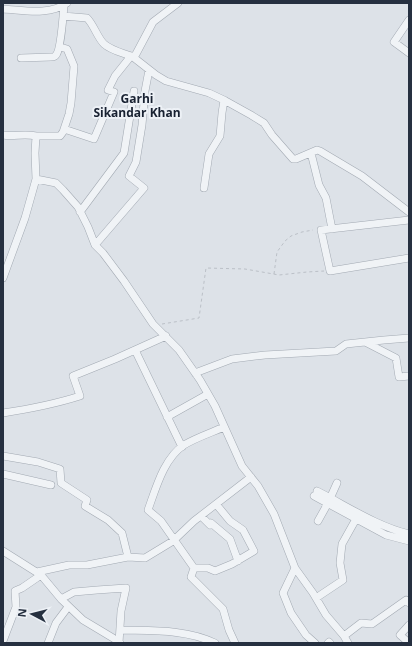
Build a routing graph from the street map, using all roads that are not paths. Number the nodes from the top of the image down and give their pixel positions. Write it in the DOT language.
graph roads {
  1 [pos="178,3"];
  2 [pos="66,4"];
  3 [pos="3,9"];
  4 [pos="63,16"];
  5 [pos="409,20"];
  6 [pos="60,46"];
  7 [pos="409,53"];
  8 [pos="132,57"];
  9 [pos="21,58"];
  10 [pos="149,70"];
  11 [pos="134,91"];
  12 [pos="224,100"];
  13 [pos="64,129"];
  14 [pos="3,135"];
  15 [pos="36,136"];
  16 [pos="311,153"];
  17 [pos="36,179"];
  18 [pos="204,188"];
  19 [pos="80,212"];
  20 [pos="409,212"];
  21 [pos="409,220"];
  22 [pos="332,229"];
  23 [pos="95,245"];
  24 [pos="409,258"];
  25 [pos="3,278"];
  26 [pos="166,336"];
  27 [pos="409,338"];
  28 [pos="365,342"];
  29 [pos="135,350"];
  30 [pos="195,373"];
  31 [pos="409,376"];
  32 [pos="208,394"];
  33 [pos="3,413"];
  34 [pos="167,417"];
  35 [pos="224,427"];
  36 [pos="182,447"];
  37 [pos="3,456"];
  38 [pos="3,474"];
  39 [pos="251,477"];
  40 [pos="338,483"];
  41 [pos="50,485"];
  42 [pos="315,493"];
  43 [pos="329,501"];
  44 [pos="216,504"];
  45 [pos="201,516"];
  46 [pos="356,519"];
  47 [pos="318,521"];
  48 [pos="409,534"];
  49 [pos="175,540"];
  50 [pos="409,541"];
  51 [pos="3,551"];
  52 [pos="128,557"];
  53 [pos="238,561"];
  54 [pos="194,568"];
  55 [pos="295,568"];
  56 [pos="39,574"];
  57 [pos="316,598"];
  58 [pos="61,599"];
  59 [pos="409,603"];
  60 [pos="68,607"];
  61 [pos="409,625"];
  62 [pos="120,630"];
  63 [pos="344,636"];
  64 [pos="3,641"];
  65 [pos="48,643"];
  66 [pos="119,643"];
  67 [pos="215,643"];
  68 [pos="235,643"];
  69 [pos="315,643"];
  70 [pos="348,643"];
  71 [pos="409,643"];
  1 -- 8 [label="street"];
  2 -- 3 [label="street"];
  2 -- 4 [label="street"];
  4 -- 6 [label="street"];
  4 -- 8 [label="street"];
  5 -- 7 [label="street"];
  6 -- 9 [label="street"];
  6 -- 13 [label="street"];
  8 -- 10 [label="street"];
  8 -- 13 [label="street"];
  10 -- 12 [label="street"];
  10 -- 23 [label="street"];
  11 -- 19 [label="street"];
  12 -- 16 [label="street"];
  12 -- 18 [label="street"];
  13 -- 15 [label="street"];
  14 -- 15 [label="street"];
  15 -- 17 [label="street"];
  16 -- 20 [label="street"];
  16 -- 22 [label="street"];
  17 -- 19 [label="street"];
  17 -- 25 [label="street"];
  19 -- 23 [label="street"];
  21 -- 22 [label="street"];
  22 -- 24 [label="street"];
  23 -- 26 [label="street"];
  26 -- 29 [label="street"];
  26 -- 30 [label="street"];
  27 -- 28 [label="street"];
  28 -- 30 [label="street"];
  28 -- 31 [label="street"];
  29 -- 33 [label="street"];
  29 -- 34 [label="street"];
  30 -- 32 [label="street"];
  32 -- 34 [label="street"];
  32 -- 35 [label="street"];
  34 -- 36 [label="street"];
  35 -- 36 [label="street"];
  35 -- 39 [label="street"];
  36 -- 49 [label="street"];
  37 -- 52 [label="street"];
  38 -- 41 [label="street"];
  39 -- 44 [label="street"];
  39 -- 55 [label="street"];
  40 -- 43 [label="street"];
  42 -- 43 [label="street"];
  43 -- 46 [label="street"];
  43 -- 47 [label="street"];
  43 -- 48 [label="street"];
  44 -- 45 [label="street"];
  44 -- 53 [label="street"];
  45 -- 49 [label="street"];
  45 -- 53 [label="street"];
  46 -- 50 [label="street"];
  46 -- 57 [label="street"];
  49 -- 52 [label="street"];
  49 -- 54 [label="street"];
  51 -- 56 [label="street"];
  52 -- 56 [label="street"];
  53 -- 54 [label="street"];
  54 -- 68 [label="street"];
  55 -- 57 [label="street"];
  55 -- 69 [label="street"];
  56 -- 58 [label="street"];
  56 -- 64 [label="street"];
  57 -- 63 [label="street"];
  58 -- 60 [label="street"];
  58 -- 62 [label="street"];
  59 -- 63 [label="street"];
  60 -- 65 [label="street"];
  60 -- 66 [label="street"];
  61 -- 71 [label="street"];
  62 -- 66 [label="street"];
  62 -- 67 [label="street"];
  63 -- 70 [label="street"];
}
